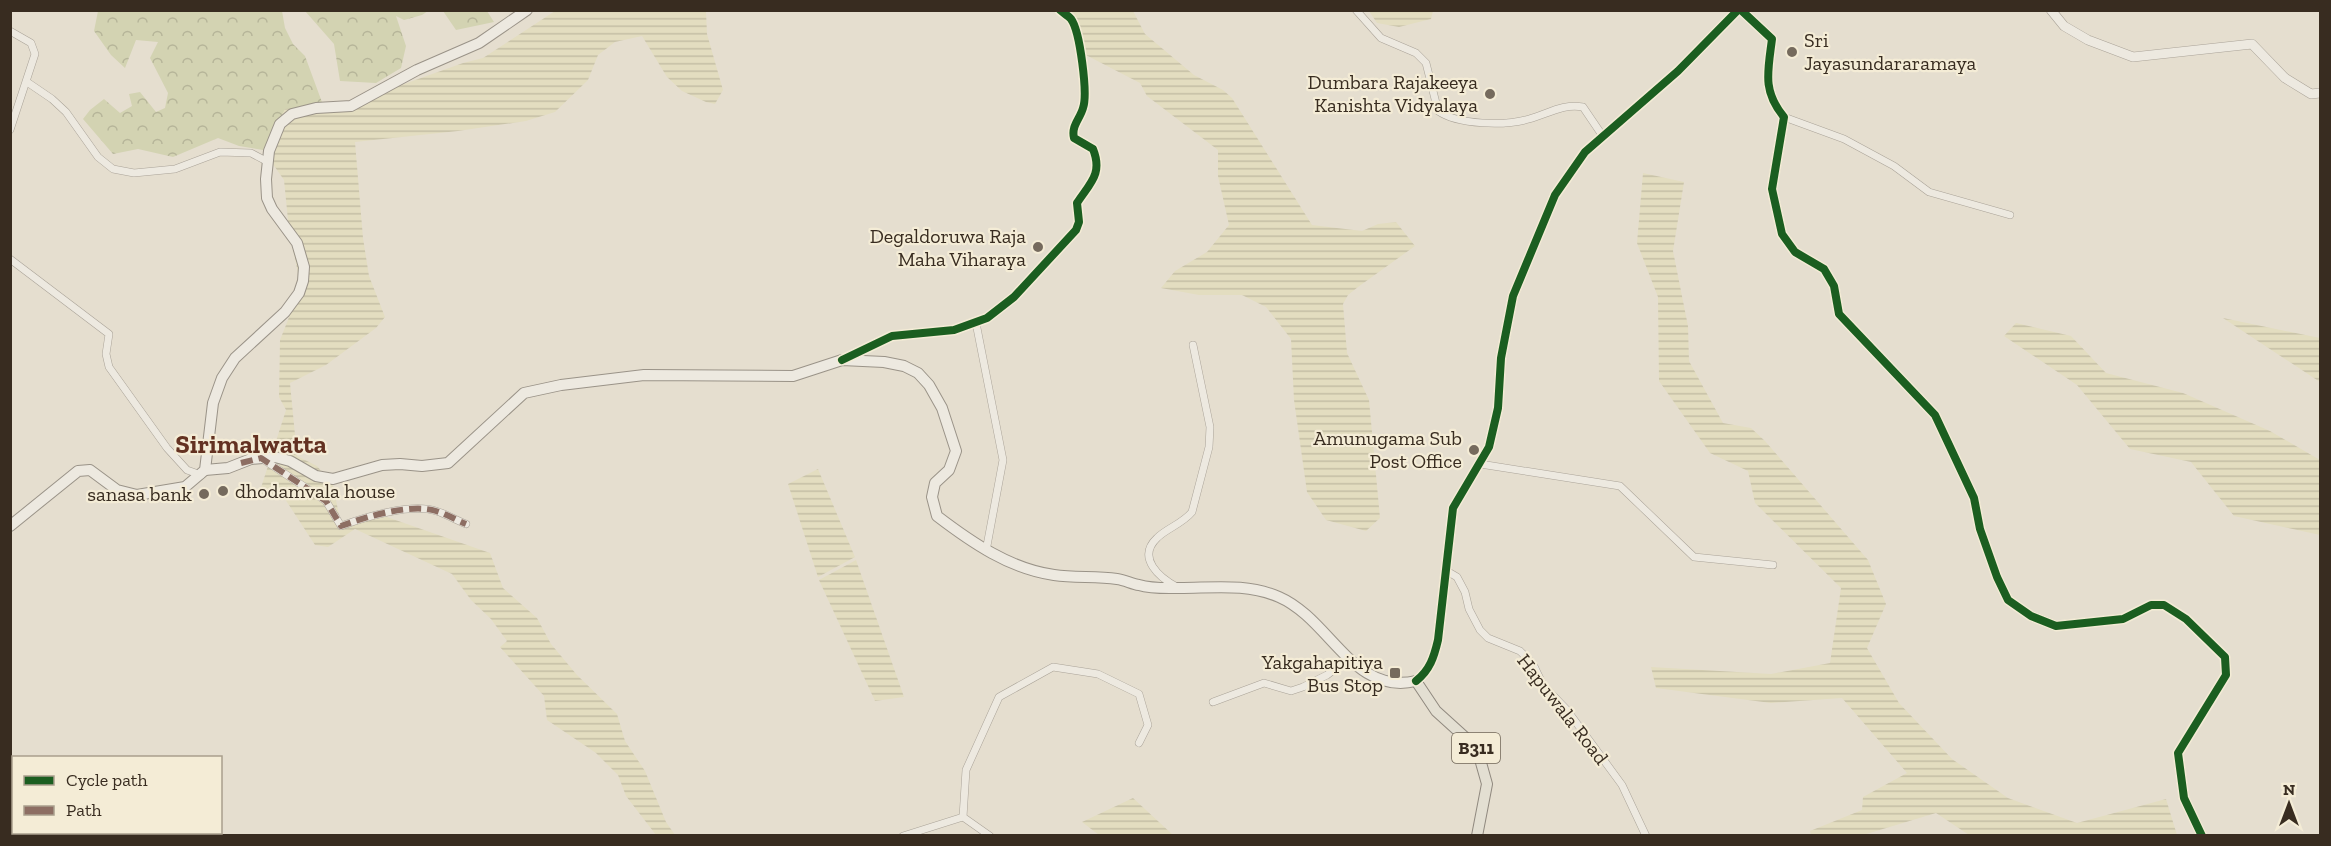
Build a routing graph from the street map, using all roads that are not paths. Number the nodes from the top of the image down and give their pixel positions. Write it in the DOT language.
graph roads {
  1 [pos="527,10"];
  2 [pos="1060,10"];
  3 [pos="1356,10"];
  4 [pos="1740,10"];
  5 [pos="2051,10"];
  6 [pos="10,31"];
  7 [pos="27,82"];
  8 [pos="2320,93"];
  9 [pos="10,99"];
  10 [pos="19,104"];
  11 [pos="1784,117"];
  12 [pos="10,130"];
  13 [pos="1602,135"];
  14 [pos="267,162"];
  15 [pos="2010,215"];
  16 [pos="10,259"];
  17 [pos="976,323"];
  18 [pos="1194,345"];
  19 [pos="842,360"];
  20 [pos="261,458"];
  21 [pos="1480,464"];
  22 [pos="203,473"];
  23 [pos="466,524"];
  24 [pos="10,526"];
  25 [pos="986,551"];
  26 [pos="1773,565"];
  27 [pos="1445,570"];
  28 [pos="1179,588"];
  29 [pos="1348,658"];
  30 [pos="1416,681"];
  31 [pos="1213,702"];
  32 [pos="1139,742"];
  33 [pos="963,817"];
  34 [pos="903,836"];
  35 [pos="990,836"];
  36 [pos="1477,836"];
  37 [pos="1646,836"];
  38 [pos="2202,836"];
  1 -- 14 [label="main road"];
  2 -- 17 [label="street"];
  3 -- 13 [label="street"];
  4 -- 11 [label="street"];
  4 -- 13 [label="street"];
  5 -- 8 [label="street"];
  6 -- 7 [label="street"];
  7 -- 10 [label="street"];
  7 -- 14 [label="street"];
  9 -- 10 [label="street"];
  10 -- 12 [label="street"];
  11 -- 15 [label="street"];
  11 -- 38 [label="street"];
  13 -- 21 [label="street"];
  14 -- 22 [label="main road"];
  16 -- 22 [label="street"];
  17 -- 19 [label="street"];
  17 -- 25 [label="street"];
  18 -- 28 [label="street"];
  19 -- 20 [label="main road"];
  19 -- 25 [label="main road"];
  20 -- 22 [label="main road"];
  20 -- 23 [label="street"];
  21 -- 26 [label="street"];
  21 -- 27 [label="street"];
  22 -- 24 [label="main road"];
  25 -- 28 [label="main road"];
  27 -- 30 [label="street"];
  27 -- 37 [label="street, Hapuwala Road"];
  28 -- 29 [label="main road"];
  29 -- 30 [label="main road"];
  29 -- 31 [label="street"];
  30 -- 36 [label="main road, B311"];
  32 -- 33 [label="street"];
  33 -- 34 [label="street"];
  33 -- 35 [label="street"];
}
